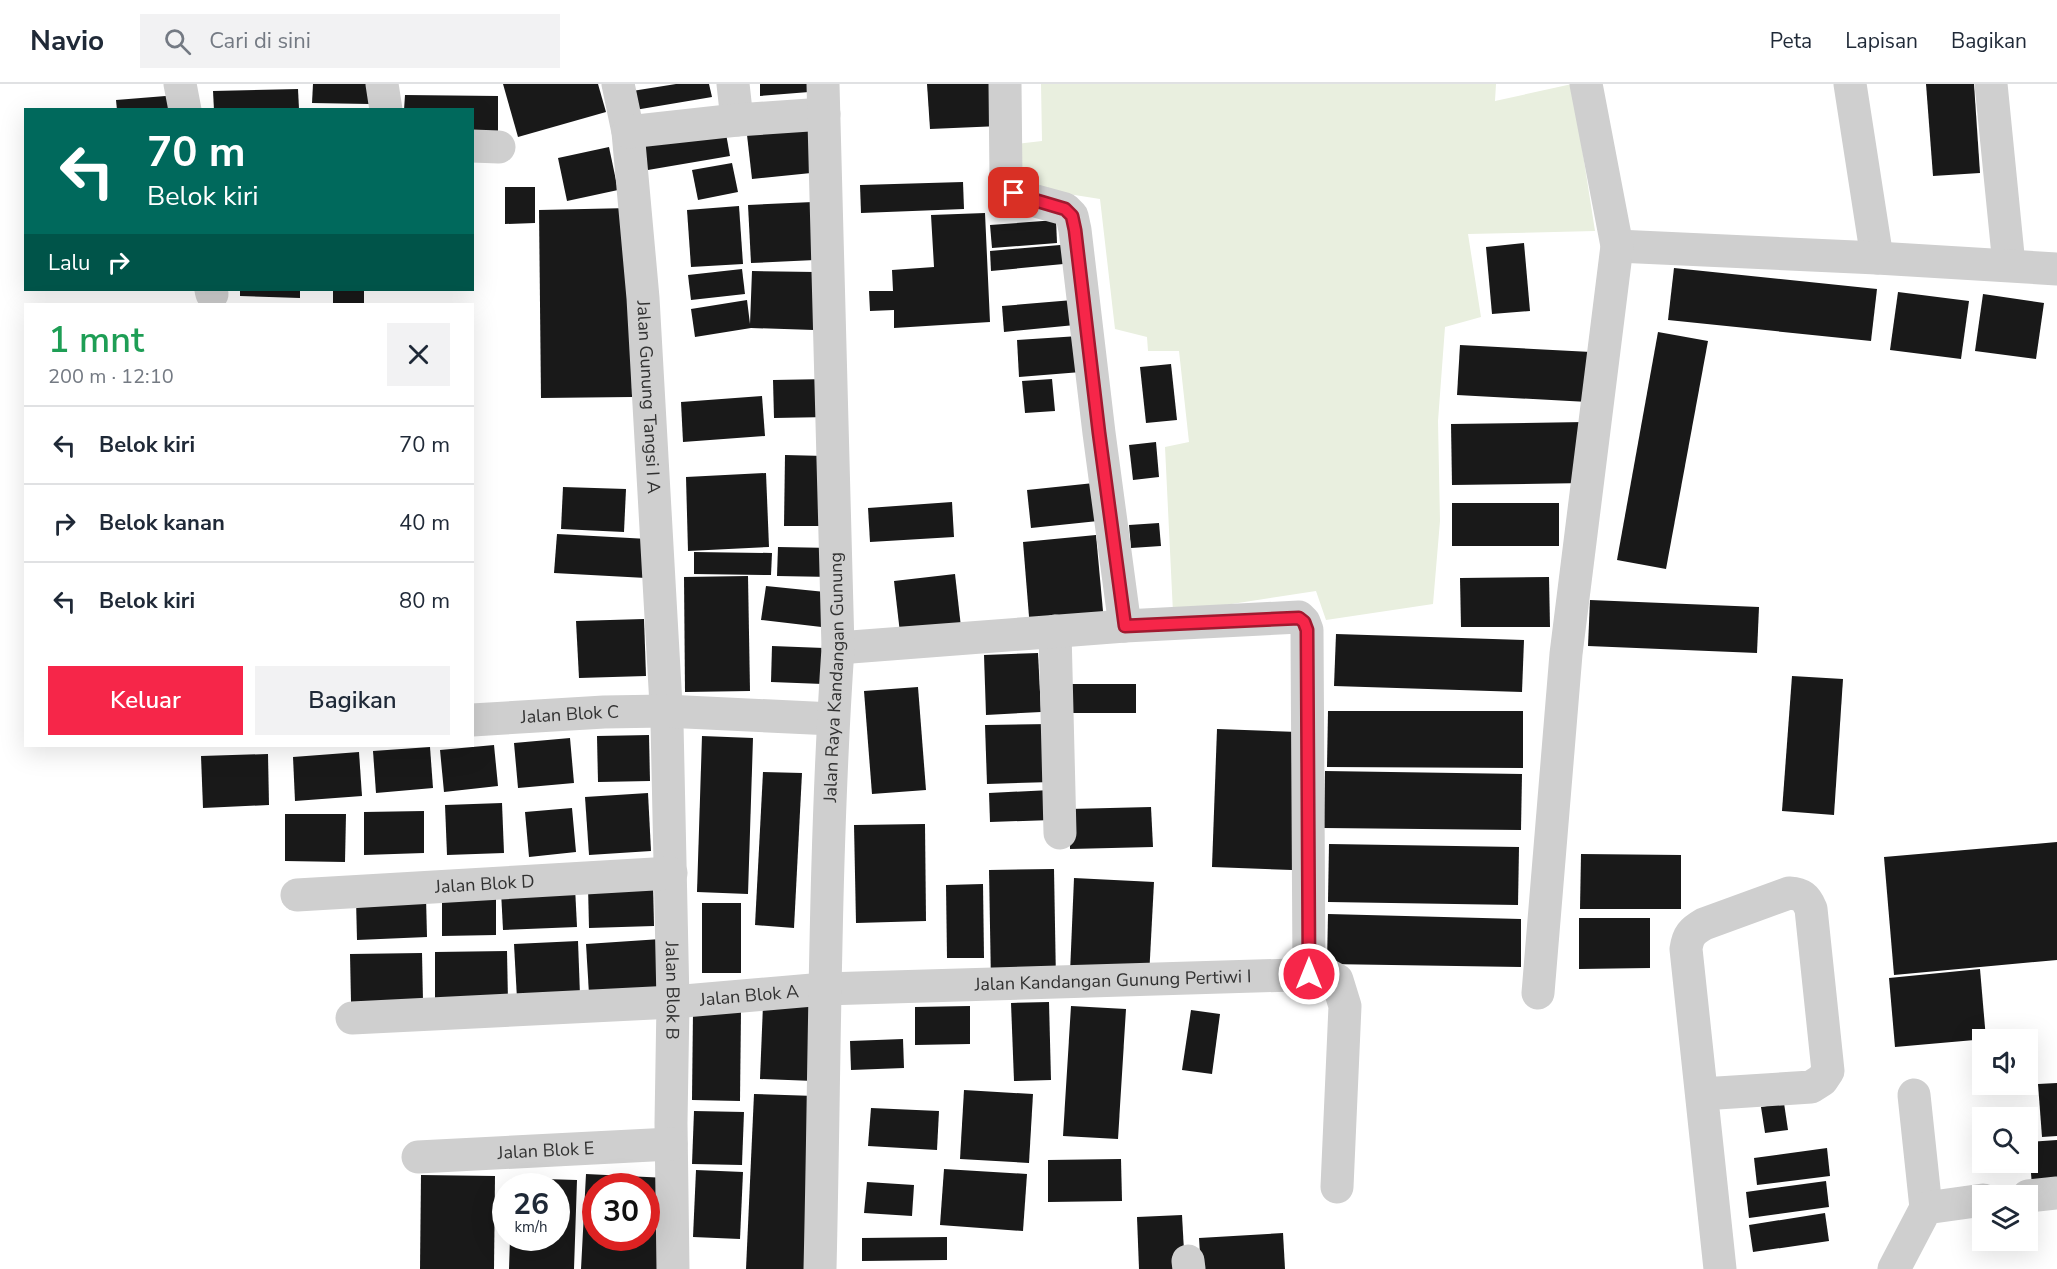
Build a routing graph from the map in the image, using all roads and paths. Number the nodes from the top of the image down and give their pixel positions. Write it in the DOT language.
graph roads {
  1 [pos="180,84"];
  2 [pos="382,84"];
  3 [pos="618,84"];
  4 [pos="733,84"];
  5 [pos="1005,84"];
  6 [pos="1586,84"];
  7 [pos="1850,84"];
  8 [pos="1991,84"];
  9 [pos="823,99"];
  10 [pos="184,108"];
  11 [pos="386,108"];
  12 [pos="737,120"];
  13 [pos="628,132"];
  14 [pos="1617,246"];
  15 [pos="1877,258"];
  16 [pos="2009,265"];
  17 [pos="2057,269"];
  18 [pos="1125,626"];
  19 [pos="1055,631"];
  20 [pos="838,648"];
  21 [pos="665,711"];
  22 [pos="833,719"];
  23 [pos="474,720"];
  24 [pos="1060,833"];
  25 [pos="671,873"];
  26 [pos="297,895"];
  27 [pos="1309,974"];
  28 [pos="824,989"];
  29 [pos="1538,993"];
  30 [pos="673,1002"];
  31 [pos="352,1018"];
  32 [pos="1702,1094"];
  33 [pos="1914,1095"];
  34 [pos="671,1143"];
  35 [pos="418,1157"];
  36 [pos="1336,1187"];
  37 [pos="2057,1193"];
  38 [pos="2038,1195"];
  39 [pos="1972,1202"];
  40 [pos="1926,1208"];
  41 [pos="673,1269"];
  42 [pos="820,1269"];
  43 [pos="1720,1269"];
  44 [pos="1894,1269"];
  1 -- 10 [label="street"];
  2 -- 11 [label="street"];
  3 -- 13 [label="street, Jalan Gunung Tangsi I A"];
  4 -- 12 [label="street"];
  5 -- 18 [label="street"];
  6 -- 14 [label="street"];
  7 -- 15 [label="street"];
  8 -- 16 [label="street"];
  9 -- 12 [label="street"];
  9 -- 20 [label="street, Jalan Raya Kandangan Gunung"];
  12 -- 13 [label="street"];
  13 -- 21 [label="street, Jalan Gunung Tangsi I A"];
  14 -- 15 [label="street"];
  14 -- 29 [label="street"];
  15 -- 16 [label="street"];
  16 -- 17 [label="street"];
  18 -- 19 [label="street"];
  18 -- 27 [label="street"];
  19 -- 20 [label="street"];
  19 -- 24 [label="street"];
  20 -- 22 [label="street, Jalan Raya Kandangan Gunung"];
  21 -- 22 [label="street, Jalan Blok C"];
  21 -- 23 [label="street, Jalan Blok C"];
  21 -- 25 [label="street, Jalan Blok B"];
  22 -- 28 [label="street, Jalan Raya Kandangan Gunung"];
  25 -- 26 [label="street, Jalan Blok D"];
  25 -- 30 [label="street, Jalan Blok B"];
  27 -- 28 [label="street, Jalan Kandangan Gunung Pertiwi I"];
  27 -- 36 [label="street, Jalan Kandangan Gunung Pertiwi I"];
  28 -- 30 [label="street, Jalan Blok A"];
  28 -- 42 [label="street, Jalan Raya Kandangan Gunung"];
  30 -- 31 [label="street"];
  30 -- 34 [label="street, Jalan Blok B"];
  32 -- 32 [label="street"];
  32 -- 43 [label="street"];
  33 -- 40 [label="street"];
  34 -- 35 [label="street, Jalan Blok E"];
  34 -- 41 [label="street, Jalan Blok B"];
  37 -- 38 [label="street"];
  39 -- 40 [label="street"];
  40 -- 44 [label="street"];
}
